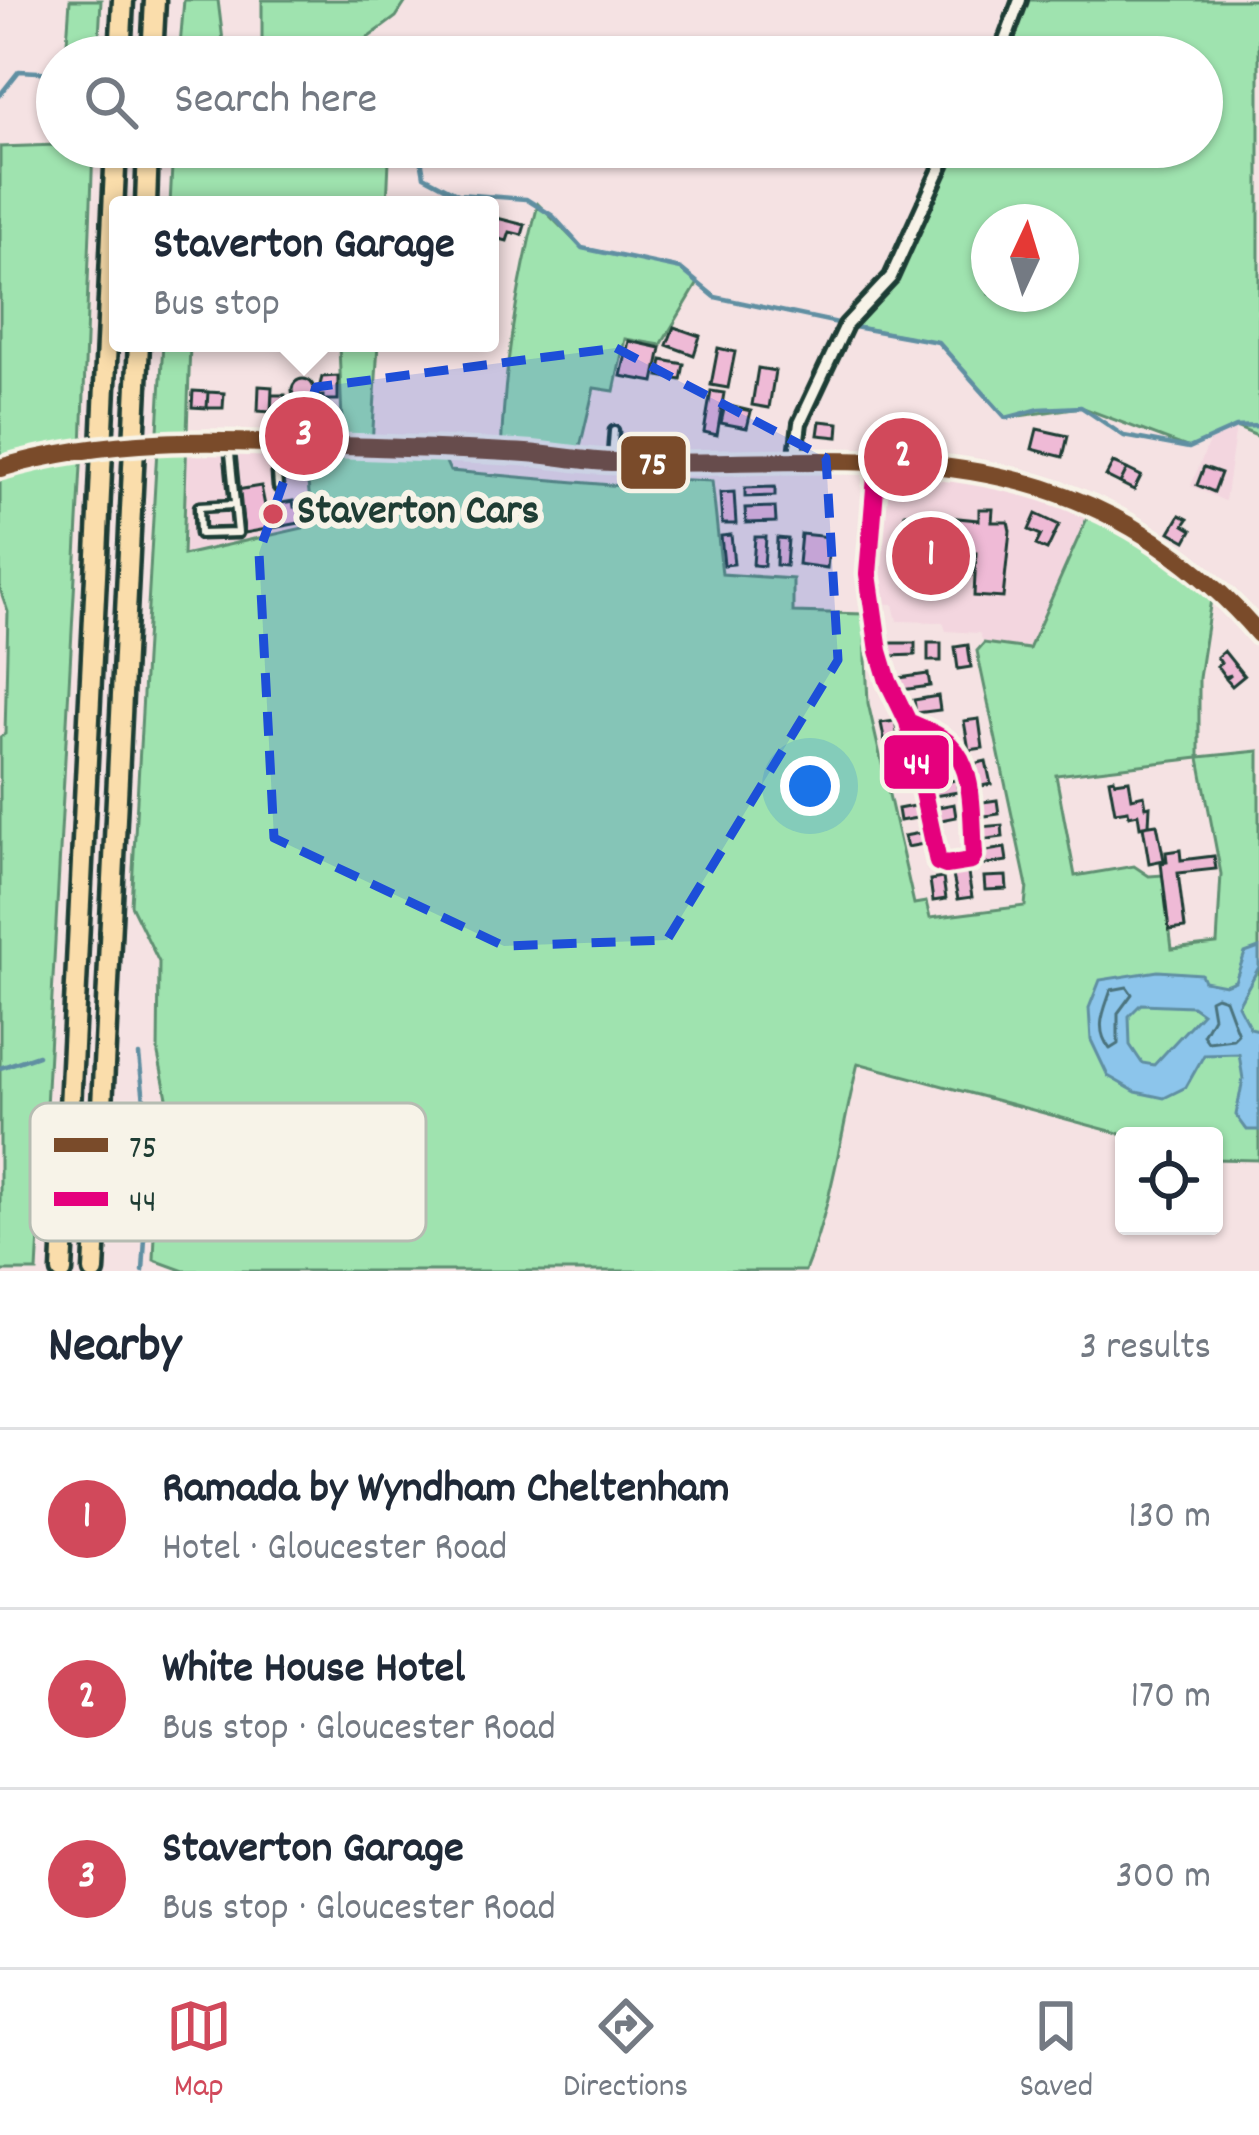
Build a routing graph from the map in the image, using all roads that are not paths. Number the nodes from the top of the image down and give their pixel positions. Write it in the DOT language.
graph roads {
  1 [pos="122,0"];
  2 [pos="155,0"];
  3 [pos="1020,0"];
  4 [pos="121,36"];
  5 [pos="153,36"];
  6 [pos="1007,36"];
  7 [pos="940,168"];
  8 [pos="109,298"];
  9 [pos="139,352"];
  10 [pos="614,431"];
  11 [pos="229,440"];
  12 [pos="275,442"];
  13 [pos="612,462"];
  14 [pos="795,462"];
  15 [pos="877,464"];
  16 [pos="0,468"];
  17 [pos="278,487"];
  18 [pos="233,505"];
  19 [pos="1259,634"];
  20 [pos="908,722"];
  21 [pos="70,1103"];
  22 [pos="102,1103"];
  23 [pos="63,1241"];
  24 [pos="95,1241"];
  25 [pos="62,1271"];
  26 [pos="94,1271"];
  1 -- 4 [label="highway"];
  2 -- 5 [label="highway"];
  3 -- 6 [label="street"];
  7 -- 14 [label="street"];
  8 -- 21 [label="highway, bridge"];
  9 -- 22 [label="highway, bridge"];
  10 -- 13 [label="lane"];
  11 -- 12 [label="main road"];
  11 -- 16 [label="main road"];
  11 -- 18 [label="lane"];
  12 -- 13 [label="main road"];
  12 -- 17 [label="lane"];
  13 -- 14 [label="main road"];
  14 -- 15 [label="main road"];
  15 -- 19 [label="main road"];
  15 -- 20 [label="street"];
  18 -- 18 [label="lane"];
  20 -- 20 [label="street"];
  23 -- 25 [label="highway, bridge"];
  24 -- 26 [label="highway, bridge"];
}
